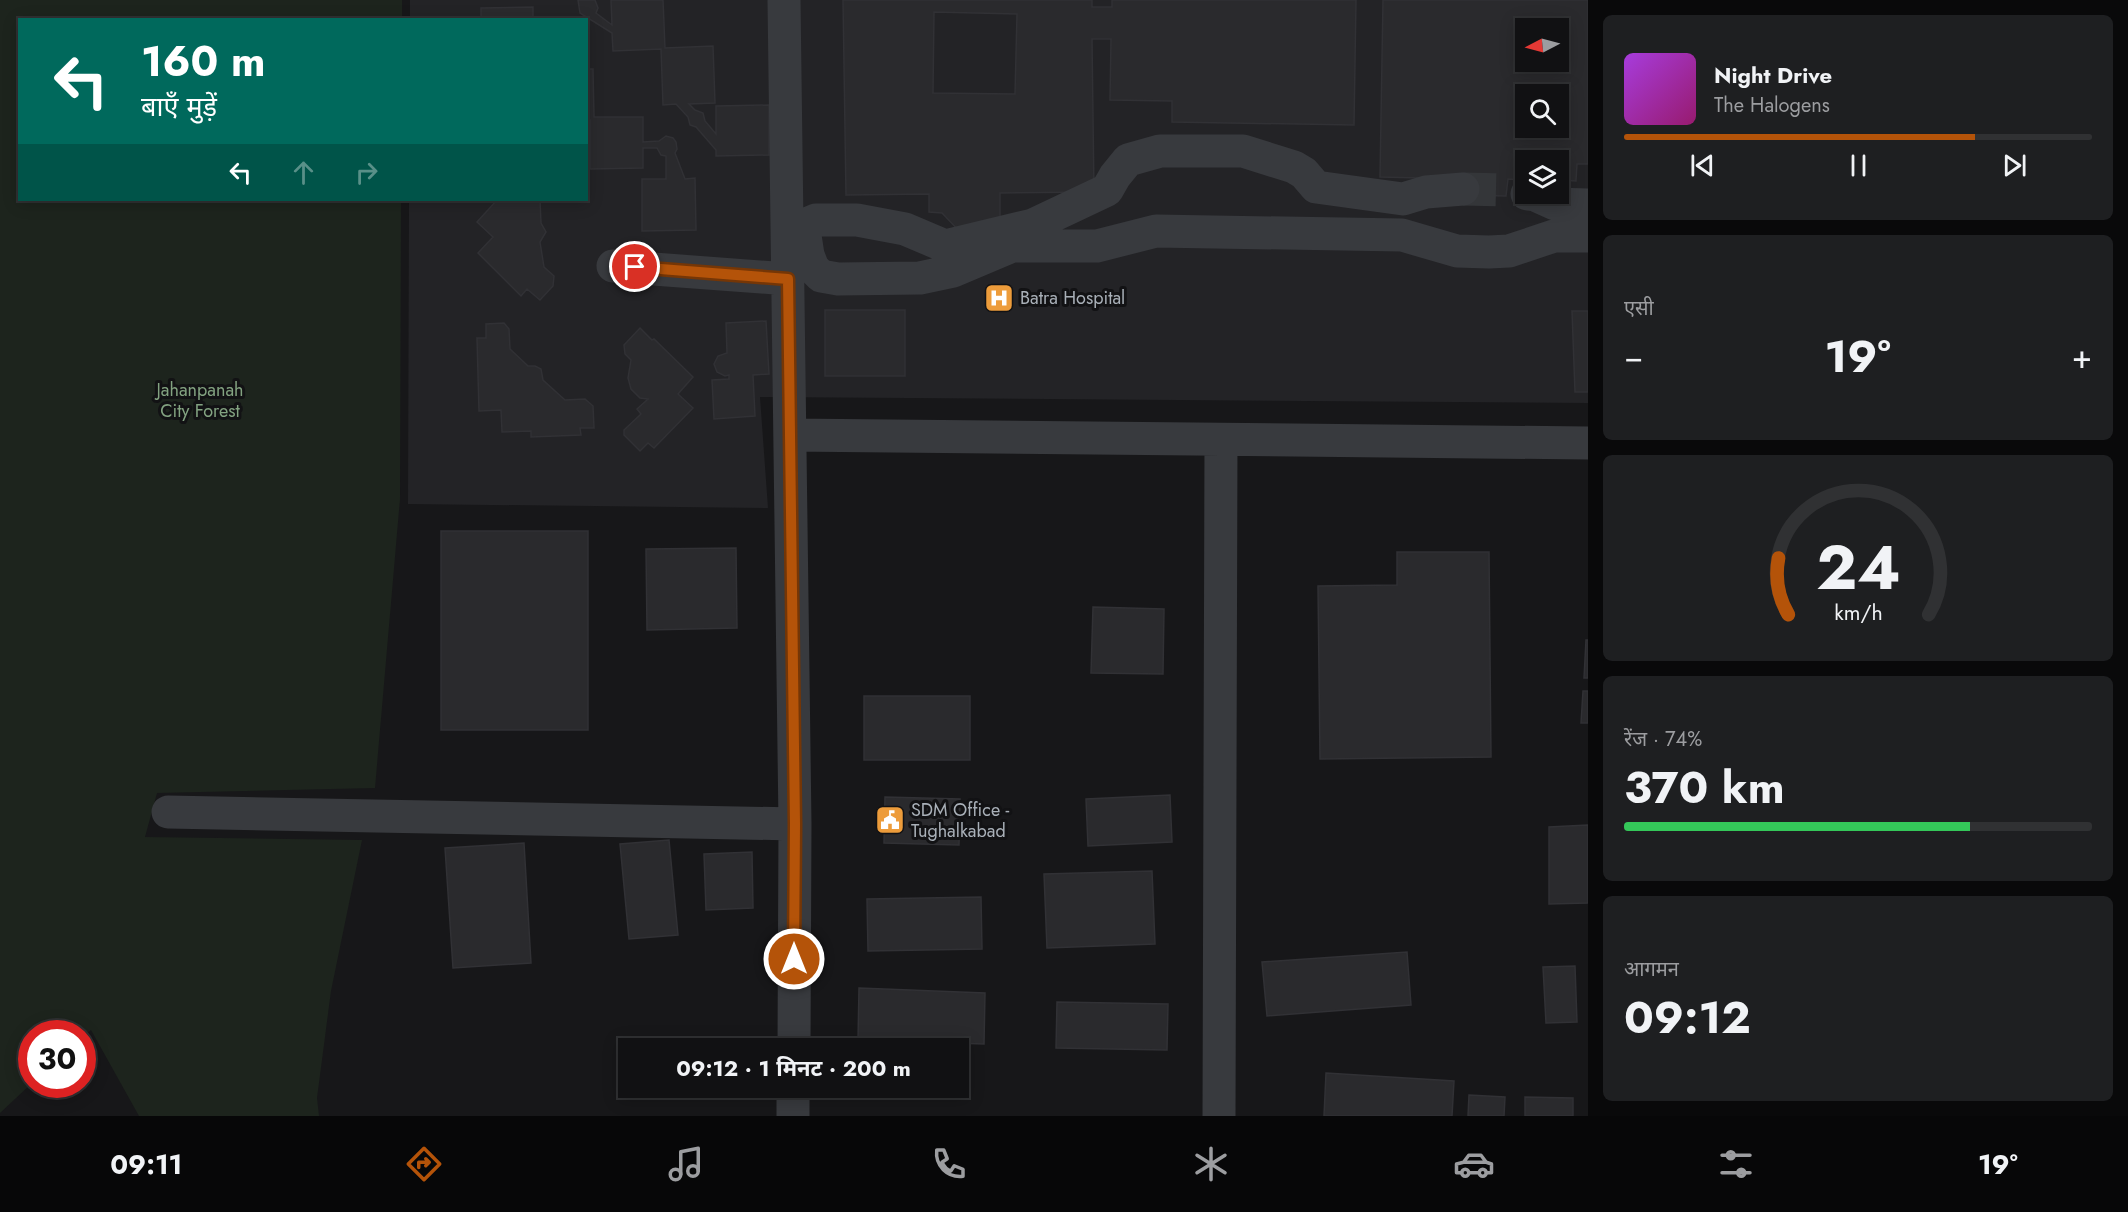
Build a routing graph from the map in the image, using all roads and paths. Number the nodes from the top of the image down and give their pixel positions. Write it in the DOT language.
graph roads {
  1 [pos="784,0"];
  2 [pos="1316,187"];
  3 [pos="1464,189"];
  4 [pos="1107,190"];
  5 [pos="1403,199"];
  6 [pos="1533,204"];
  7 [pos="1536,204"];
  8 [pos="1561,204"];
  9 [pos="1588,205"];
  10 [pos="1309,234"];
  11 [pos="1402,235"];
  12 [pos="1588,236"];
  13 [pos="1115,241"];
  14 [pos="613,266"];
  15 [pos="788,279"];
  16 [pos="790,435"];
  17 [pos="1221,441"];
  18 [pos="1588,443"];
  19 [pos="168,812"];
  20 [pos="795,824"];
  21 [pos="794,1038"];
  22 [pos="793,1098"];
  23 [pos="793,1116"];
  24 [pos="1219,1116"];
  1 -- 15 [label="street"];
  2 -- 4 [label="street"];
  2 -- 5 [label="street"];
  2 -- 10 [label="street"];
  3 -- 5 [label="street"];
  4 -- 13 [label="street"];
  4 -- 13 [label="street"];
  5 -- 11 [label="street"];
  6 -- 11 [label="street"];
  7 -- 12 [label="street"];
  8 -- 9 [label="street"];
  10 -- 11 [label="street"];
  10 -- 13 [label="street"];
  14 -- 15 [label="street"];
  15 -- 16 [label="street"];
  16 -- 17 [label="street"];
  16 -- 20 [label="street"];
  17 -- 18 [label="street"];
  17 -- 24 [label="street"];
  19 -- 20 [label="street"];
  20 -- 21 [label="street"];
  22 -- 23 [label="street"];
}
